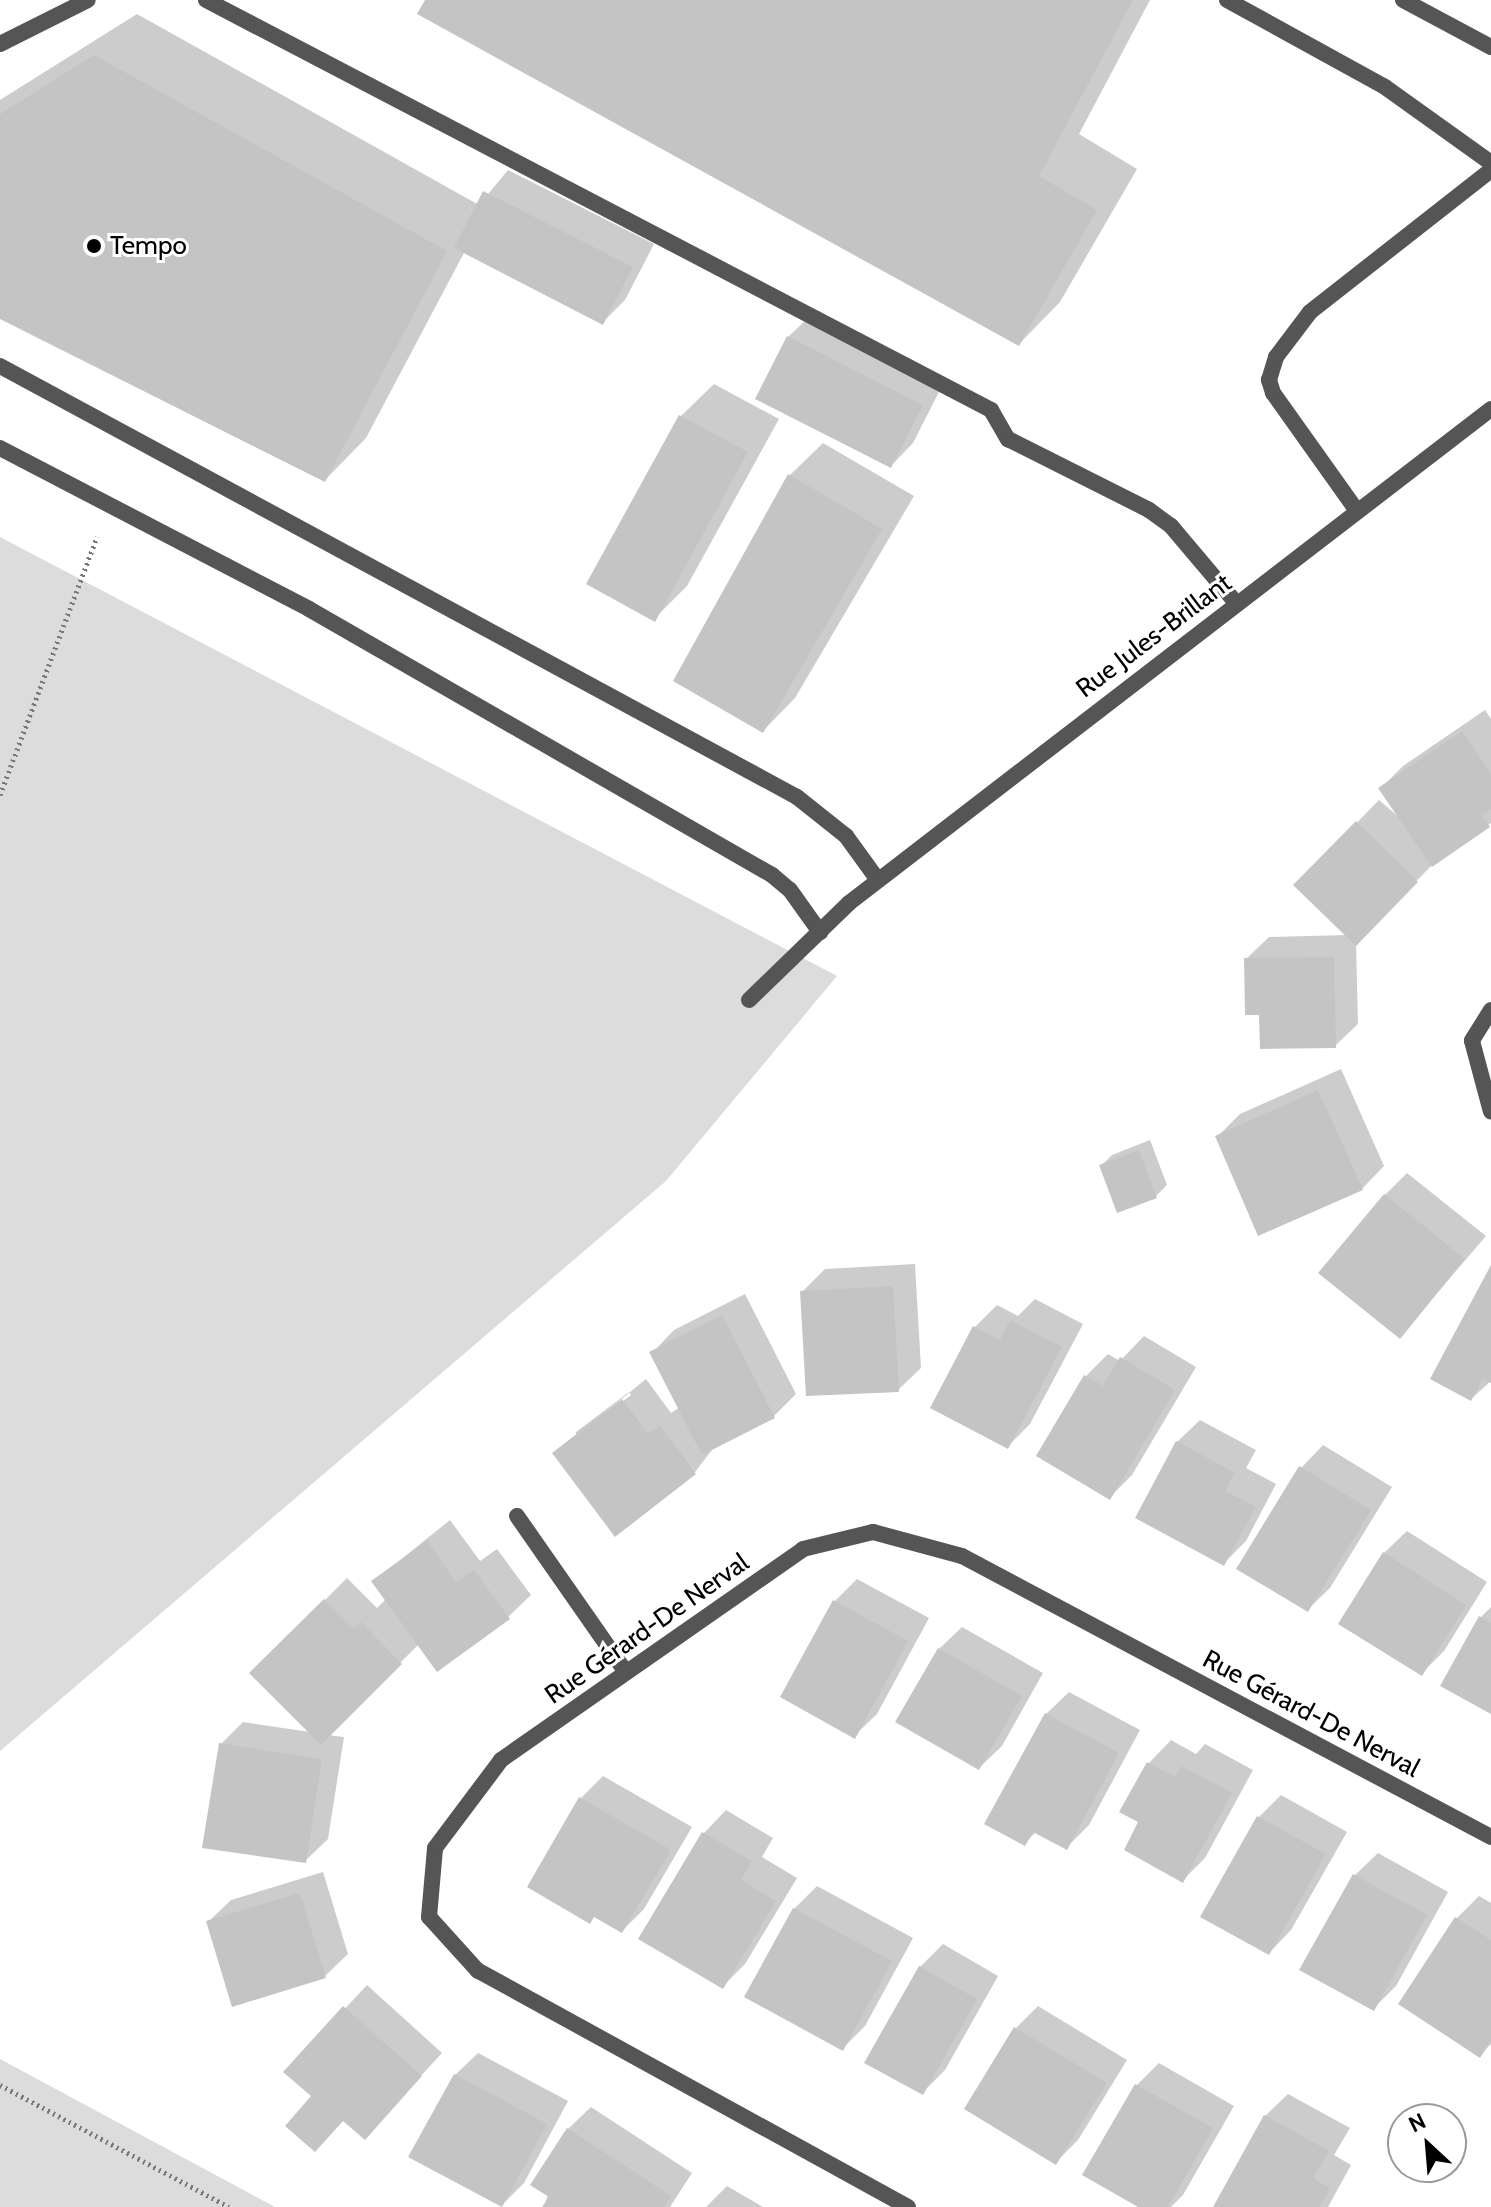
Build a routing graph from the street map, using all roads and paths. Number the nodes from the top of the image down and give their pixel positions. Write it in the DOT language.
graph roads {
  1 [pos="88,0"];
  2 [pos="206,0"];
  3 [pos="1227,0"];
  4 [pos="1403,0"];
  5 [pos="0,44"];
  6 [pos="1491,47"];
  7 [pos="1491,163"];
  8 [pos="1491,170"];
  9 [pos="0,366"];
  10 [pos="1491,409"];
  11 [pos="0,448"];
  12 [pos="110,506"];
  13 [pos="1357,511"];
  14 [pos="1236,603"];
  15 [pos="0,795"];
  16 [pos="878,880"];
  17 [pos="820,932"];
  18 [pos="749,1000"];
  19 [pos="1491,1010"];
  20 [pos="1491,1112"];
  21 [pos="517,1516"];
  22 [pos="626,1672"];
  23 [pos="1491,1837"];
  24 [pos="0,2085"];
  25 [pos="229,2207"];
  26 [pos="908,2207"];
  1 -- 5 [label="street"];
  2 -- 14 [label="street"];
  3 -- 7 [label="street"];
  4 -- 6 [label="street"];
  8 -- 13 [label="street"];
  9 -- 16 [label="street"];
  10 -- 13 [label="street, Rue Jules-Brillant"];
  11 -- 12 [label="street"];
  12 -- 15 [label="path"];
  12 -- 17 [label="street"];
  13 -- 14 [label="street, Rue Jules-Brillant"];
  14 -- 16 [label="street, Rue Jules-Brillant"];
  16 -- 17 [label="street, Rue Jules-Brillant"];
  17 -- 18 [label="street, Rue Jules-Brillant"];
  19 -- 20 [label="street"];
  21 -- 22 [label="street"];
  22 -- 23 [label="street, Rue Gérard-De Nerval"];
  22 -- 26 [label="street, Rue Gérard-De Nerval"];
  24 -- 25 [label="path"];
}
